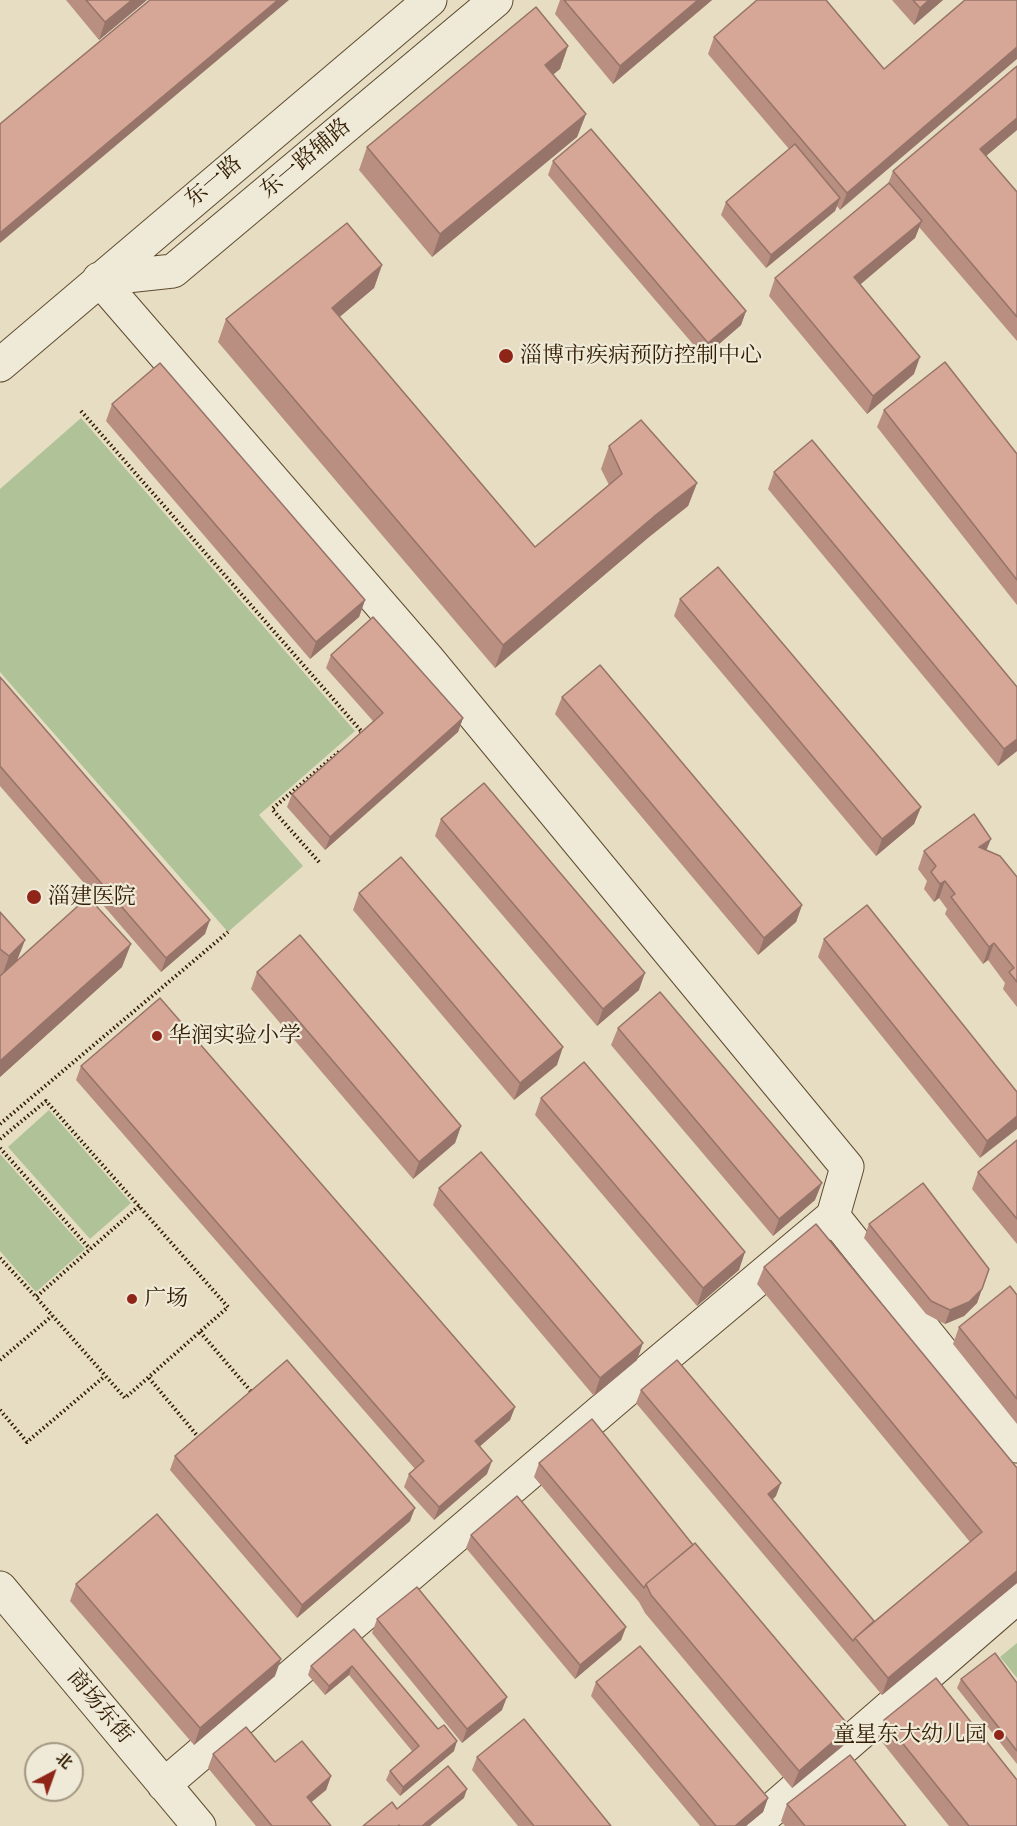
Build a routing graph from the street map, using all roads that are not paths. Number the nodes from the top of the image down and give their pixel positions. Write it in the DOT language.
graph roads {
  1 [pos="430,0"];
  2 [pos="496,0"];
  3 [pos="99,279"];
  4 [pos="0,365"];
  5 [pos="833,1216"];
  6 [pos="1017,1446"];
  7 [pos="0,1588"];
  8 [pos="1017,1597"];
  9 [pos="164,1785"];
  10 [pos="199,1826"];
  11 [pos="753,1826"];
  1 -- 3 [label="street, 东一路"];
  2 -- 3 [label="street, 东一路辅路"];
  3 -- 4 [label="street, 东一路"];
  3 -- 5 [label="street"];
  5 -- 6 [label="street"];
  5 -- 9 [label="street"];
  7 -- 9 [label="street, 商场东街"];
  8 -- 11 [label="street"];
  9 -- 10 [label="street, 商场东街"];
}
